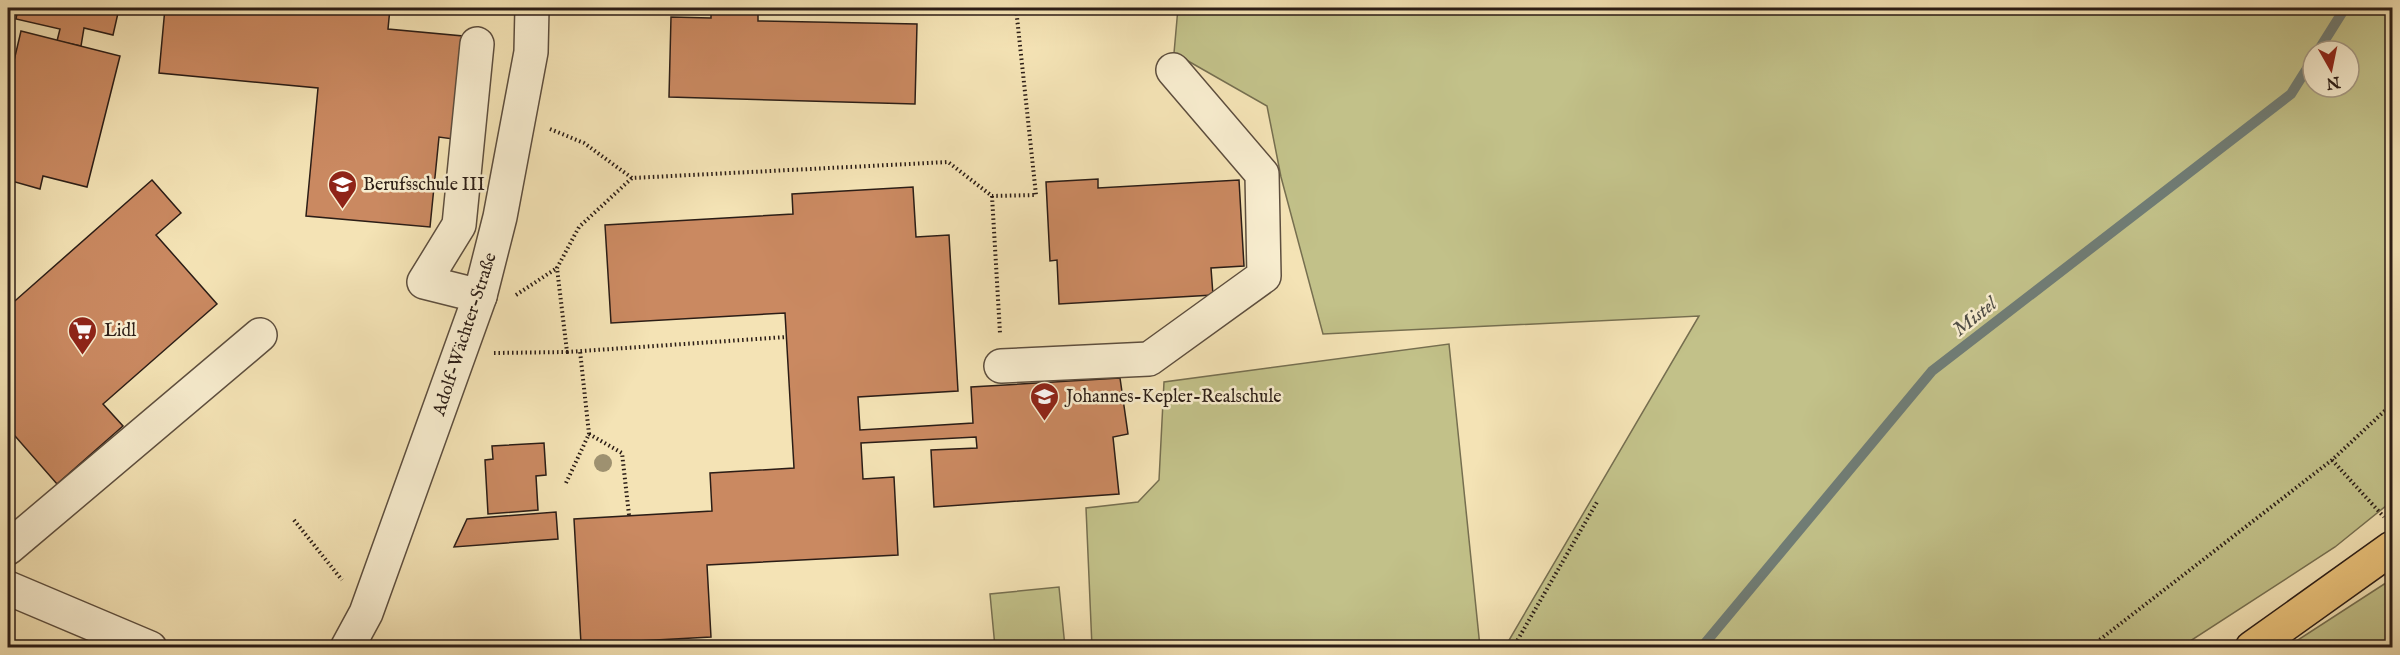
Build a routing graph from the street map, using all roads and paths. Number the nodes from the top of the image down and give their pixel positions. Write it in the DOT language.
graph roads {
  1 [pos="532,8"];
  2 [pos="1016,8"];
  3 [pos="477,44"];
  4 [pos="1173,70"];
  5 [pos="518,117"];
  6 [pos="632,178"];
  7 [pos="992,196"];
  8 [pos="480,296"];
  9 [pos="260,335"];
  10 [pos="786,337"];
  11 [pos="462,347"];
  12 [pos="567,351"];
  13 [pos="580,351"];
  14 [pos="1002,366"];
  15 [pos="2392,404"];
  16 [pos="589,434"];
  17 [pos="2332,460"];
  18 [pos="566,483"];
  19 [pos="1597,502"];
  20 [pos="2372,504"];
  21 [pos="629,516"];
  22 [pos="294,520"];
  23 [pos="8,548"];
  24 [pos="2392,548"];
  25 [pos="8,588"];
  26 [pos="366,613"];
  27 [pos="150,648"];
  28 [pos="347,648"];
  29 [pos="1513,648"];
  30 [pos="2090,648"];
  31 [pos="2252,648"];
  1 -- 5 [label="street, Adolf-Wächter-Straße"];
  2 -- 7 [label="path"];
  3 -- 8 [label="street"];
  4 -- 14 [label="street"];
  5 -- 6 [label="path"];
  5 -- 8 [label="street, Adolf-Wächter-Straße"];
  6 -- 7 [label="path"];
  6 -- 12 [label="path"];
  7 -- 14 [label="path"];
  8 -- 11 [label="street, Adolf-Wächter-Straße"];
  9 -- 23 [label="street"];
  10 -- 13 [label="path"];
  11 -- 12 [label="path"];
  11 -- 26 [label="street, Adolf-Wächter-Straße"];
  12 -- 13 [label="path"];
  13 -- 16 [label="path"];
  15 -- 17 [label="path"];
  16 -- 18 [label="path"];
  16 -- 21 [label="path"];
  17 -- 20 [label="path"];
  17 -- 30 [label="path"];
  19 -- 29 [label="path"];
  22 -- 26 [label="path"];
  24 -- 31 [label="main road"];
  25 -- 27 [label="street"];
  26 -- 28 [label="street, Adolf-Wächter-Straße"];
}
